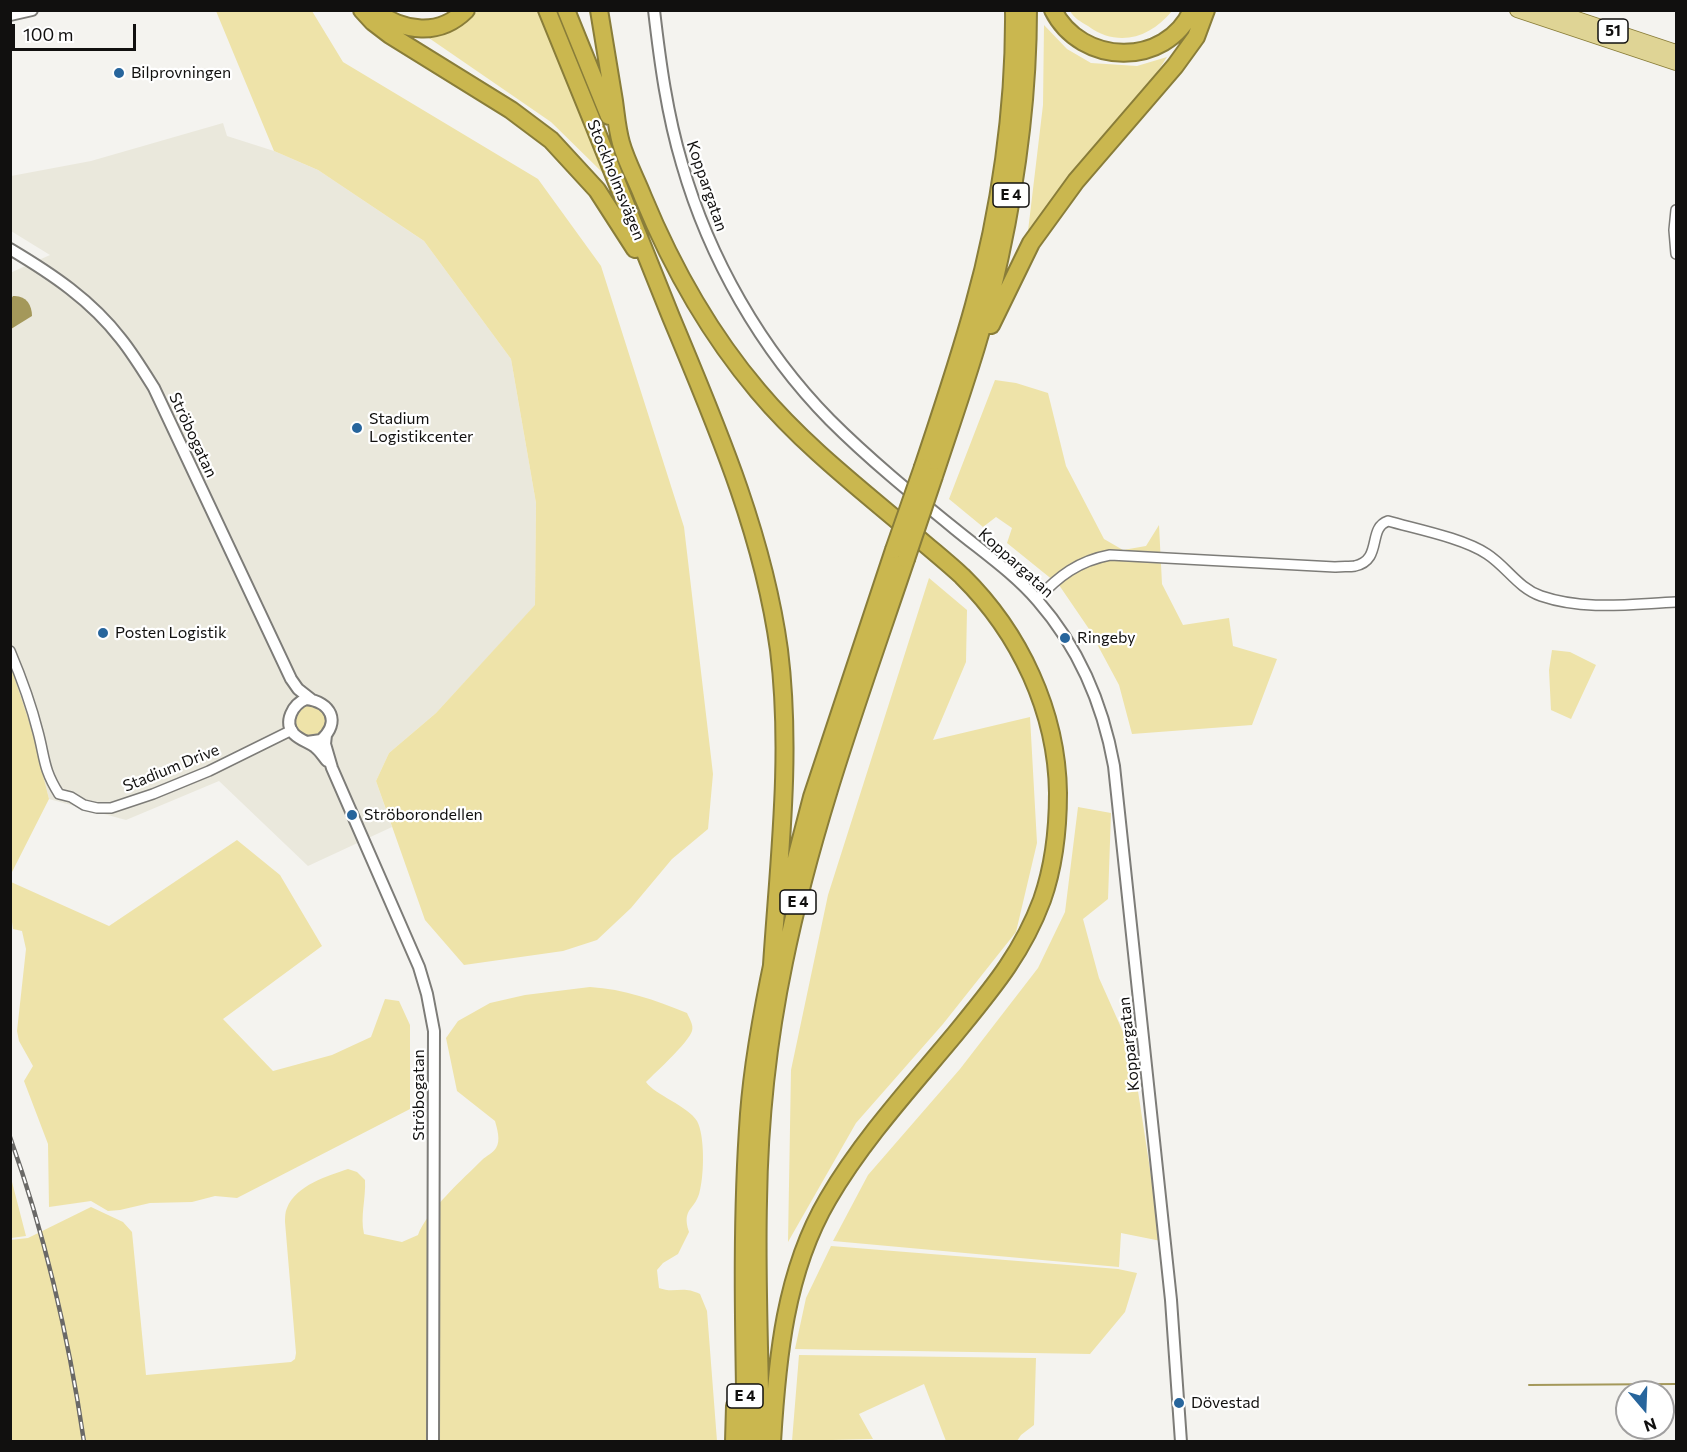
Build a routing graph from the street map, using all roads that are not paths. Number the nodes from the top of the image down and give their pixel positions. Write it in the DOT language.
graph roads {
  1 [pos="32,10"];
  2 [pos="362,10"];
  3 [pos="375,10"];
  4 [pos="466,10"];
  5 [pos="547,10"];
  6 [pos="566,10"];
  7 [pos="599,10"];
  8 [pos="654,10"];
  9 [pos="1014,10"];
  10 [pos="1028,10"];
  11 [pos="1053,10"];
  12 [pos="1192,10"];
  13 [pos="1206,10"];
  14 [pos="1517,10"];
  15 [pos="1550,10"];
  16 [pos="10,15"];
  17 [pos="1677,52"];
  18 [pos="1677,63"];
  19 [pos="621,145"];
  20 [pos="1677,210"];
  21 [pos="10,249"];
  22 [pos="1677,254"];
  23 [pos="662,292"];
  24 [pos="968,374"];
  25 [pos="929,471"];
  26 [pos="900,555"];
  27 [pos="1037,599"];
  28 [pos="1677,602"];
  29 [pos="10,651"];
  30 [pos="291,678"];
  31 [pos="312,700"];
  32 [pos="296,706"];
  33 [pos="292,730"];
  34 [pos="326,735"];
  35 [pos="307,742"];
  36 [pos="332,768"];
  37 [pos="772,965"];
  38 [pos="744,1350"];
  39 [pos="433,1442"];
  40 [pos="734,1442"];
  41 [pos="746,1442"];
  42 [pos="761,1442"];
  43 [pos="772,1442"];
  44 [pos="1181,1442"];
  1 -- 16 [label="street"];
  2 -- 23 [label="highway"];
  3 -- 4 [label="highway"];
  5 -- 23 [label="highway, Stockholmsvägen"];
  6 -- 19 [label="highway, Stockholmsvägen"];
  7 -- 19 [label="highway"];
  8 -- 27 [label="street, Koppargatan"];
  9 -- 25 [label="highway, E 4"];
  10 -- 24 [label="highway, E 4"];
  11 -- 12 [label="highway"];
  13 -- 24 [label="highway"];
  14 -- 18 [label="main road, 51"];
  15 -- 17 [label="main road, 51"];
  19 -- 43 [label="highway"];
  20 -- 22 [label="street"];
  21 -- 30 [label="street, Ströbogatan"];
  23 -- 37 [label="highway, Stockholmsvägen"];
  24 -- 25 [label="highway, E 4"];
  25 -- 26 [label="highway, E 4, bridge"];
  26 -- 37 [label="highway, E 4"];
  26 -- 42 [label="highway, E 4"];
  27 -- 28 [label="street"];
  27 -- 44 [label="street, Koppargatan"];
  29 -- 33 [label="street, Stadium Drive"];
  30 -- 31 [label="street, Ströbogatan"];
  30 -- 32 [label="street, Ströbogatan"];
  31 -- 32 [label="street"];
  31 -- 34 [label="street"];
  32 -- 33 [label="street"];
  33 -- 35 [label="street"];
  34 -- 35 [label="street"];
  34 -- 36 [label="street, Ströbogatan"];
  35 -- 36 [label="street, Ströbogatan"];
  36 -- 39 [label="street, Ströbogatan"];
  37 -- 38 [label="highway, E 4"];
  38 -- 40 [label="highway"];
  38 -- 41 [label="highway, E 4"];
}
